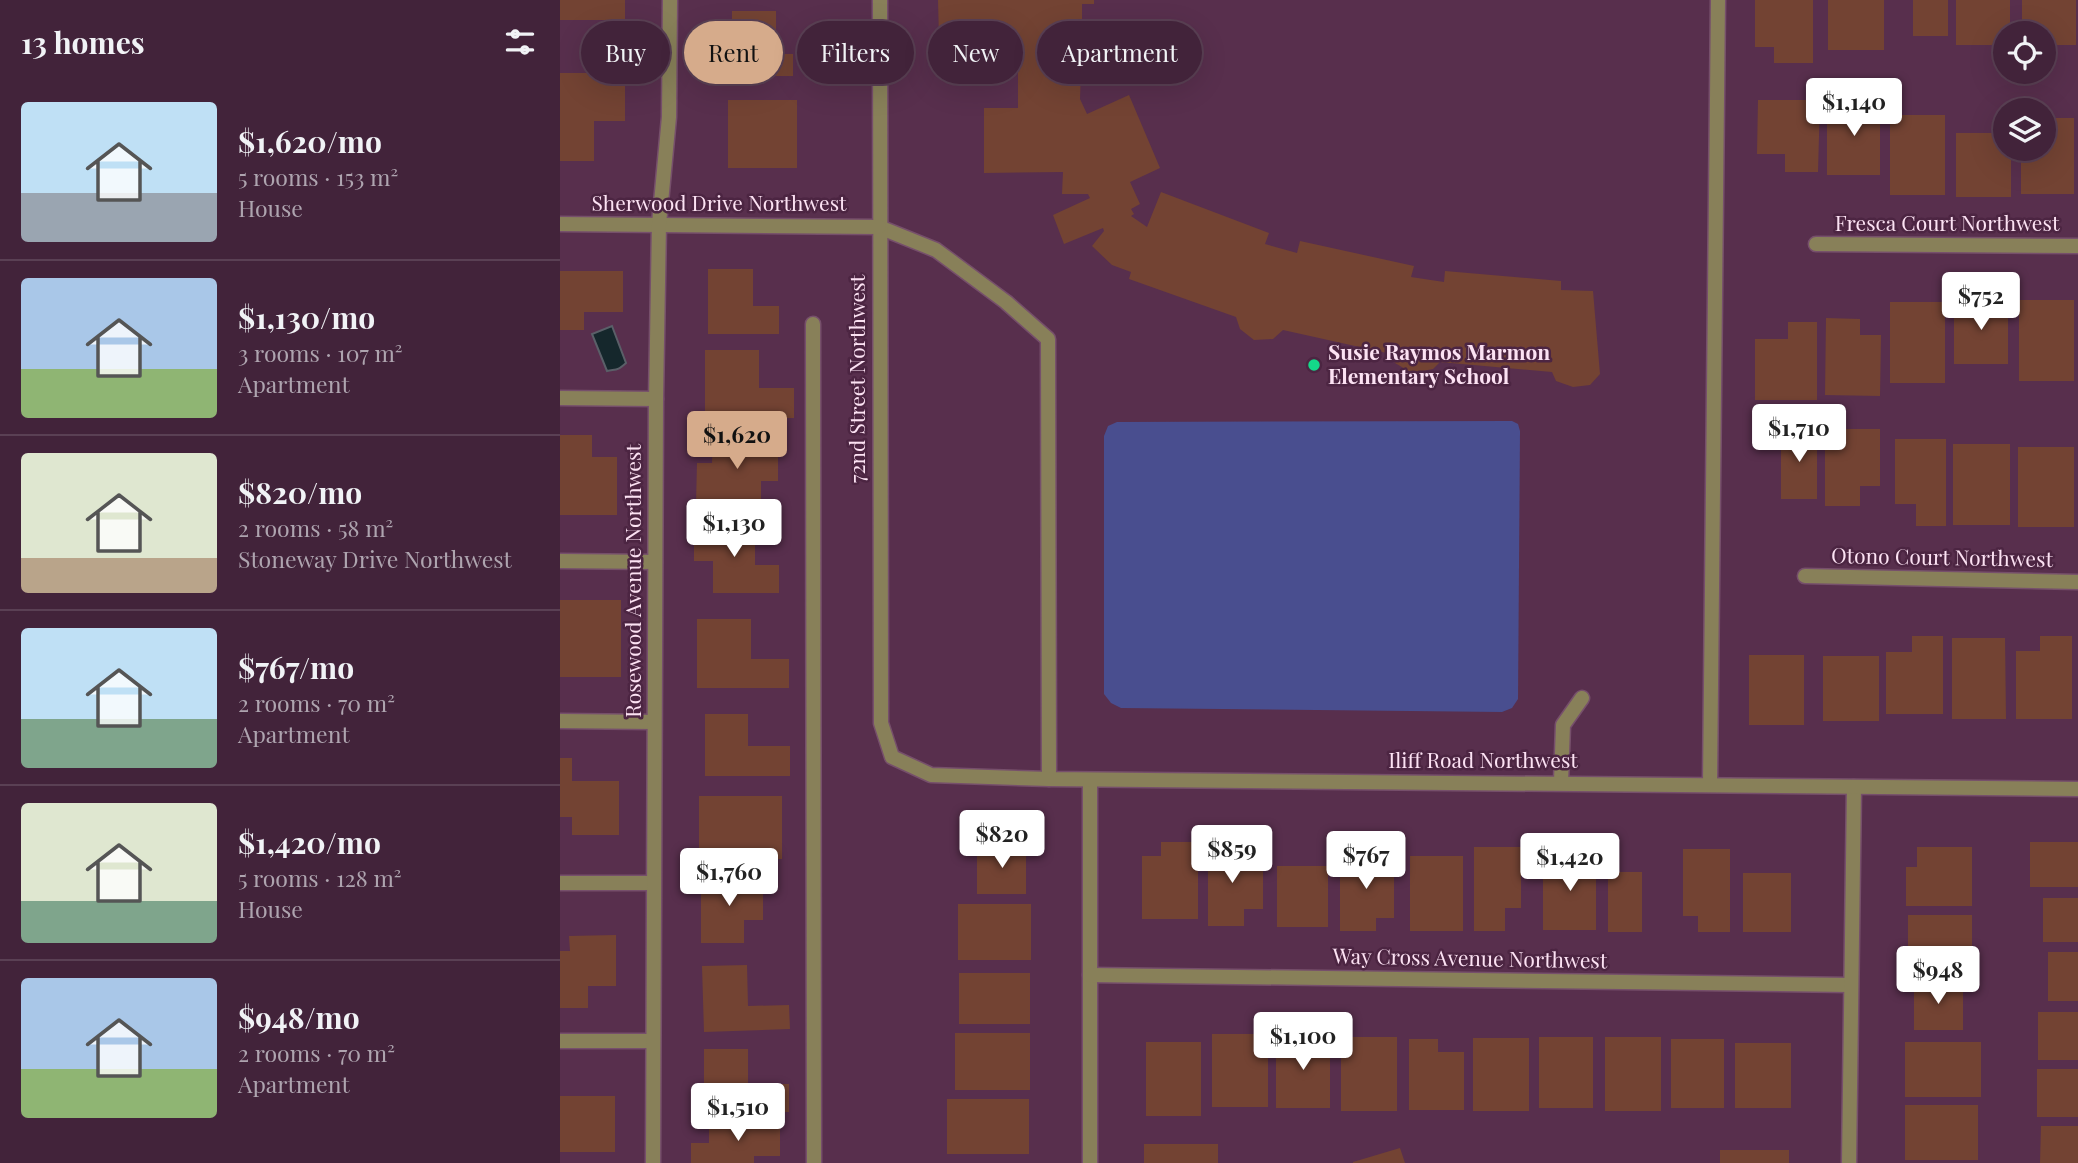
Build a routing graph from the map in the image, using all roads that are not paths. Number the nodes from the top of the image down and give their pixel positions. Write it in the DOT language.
graph roads {
  1 [pos="670,0"];
  2 [pos="880,0"];
  3 [pos="1718,0"];
  4 [pos="560,224"];
  5 [pos="659,224"];
  6 [pos="878,227"];
  7 [pos="1816,244"];
  8 [pos="2078,246"];
  9 [pos="813,324"];
  10 [pos="560,398"];
  11 [pos="656,399"];
  12 [pos="560,561"];
  13 [pos="655,562"];
  14 [pos="1805,576"];
  15 [pos="2078,582"];
  16 [pos="1582,698"];
  17 [pos="560,721"];
  18 [pos="654,722"];
  19 [pos="892,757"];
  20 [pos="1049,779"];
  21 [pos="1090,780"];
  22 [pos="1561,782"];
  23 [pos="1710,784"];
  24 [pos="1854,787"];
  25 [pos="2078,789"];
  26 [pos="560,883"];
  27 [pos="652,883"];
  28 [pos="1090,975"];
  29 [pos="1849,985"];
  30 [pos="560,1041"];
  31 [pos="651,1041"];
  32 [pos="653,1163"];
  33 [pos="814,1163"];
  34 [pos="1090,1163"];
  35 [pos="1849,1163"];
  1 -- 5 [label="street, Rosewood Avenue Northwest"];
  2 -- 6 [label="street, 72nd Street Northwest"];
  3 -- 23 [label="street"];
  4 -- 5 [label="street, Sherwood Drive Northwest"];
  5 -- 6 [label="street, Sherwood Drive Northwest"];
  5 -- 11 [label="street, Rosewood Avenue Northwest"];
  6 -- 19 [label="street, 72nd Street Northwest"];
  6 -- 20 [label="street"];
  7 -- 8 [label="street, Fresca Court Northwest"];
  9 -- 33 [label="street"];
  10 -- 11 [label="street"];
  11 -- 13 [label="street, Rosewood Avenue Northwest"];
  12 -- 13 [label="street"];
  13 -- 18 [label="street, Rosewood Avenue Northwest"];
  14 -- 15 [label="street, Otono Court Northwest"];
  16 -- 22 [label="street"];
  17 -- 18 [label="street"];
  18 -- 27 [label="street, Rosewood Avenue Northwest"];
  19 -- 20 [label="street, Iliff Road Northwest"];
  20 -- 21 [label="street, Iliff Road Northwest"];
  21 -- 22 [label="street, Iliff Road Northwest"];
  21 -- 28 [label="street"];
  22 -- 23 [label="street, Iliff Road Northwest"];
  23 -- 24 [label="street, Iliff Road Northwest"];
  24 -- 25 [label="street, Iliff Road Northwest"];
  24 -- 29 [label="street"];
  26 -- 27 [label="street"];
  27 -- 31 [label="street, Rosewood Avenue Northwest"];
  28 -- 29 [label="street, Way Cross Avenue Northwest"];
  28 -- 34 [label="street"];
  29 -- 35 [label="street"];
  30 -- 31 [label="street"];
  31 -- 32 [label="street, Rosewood Avenue Northwest"];
}
